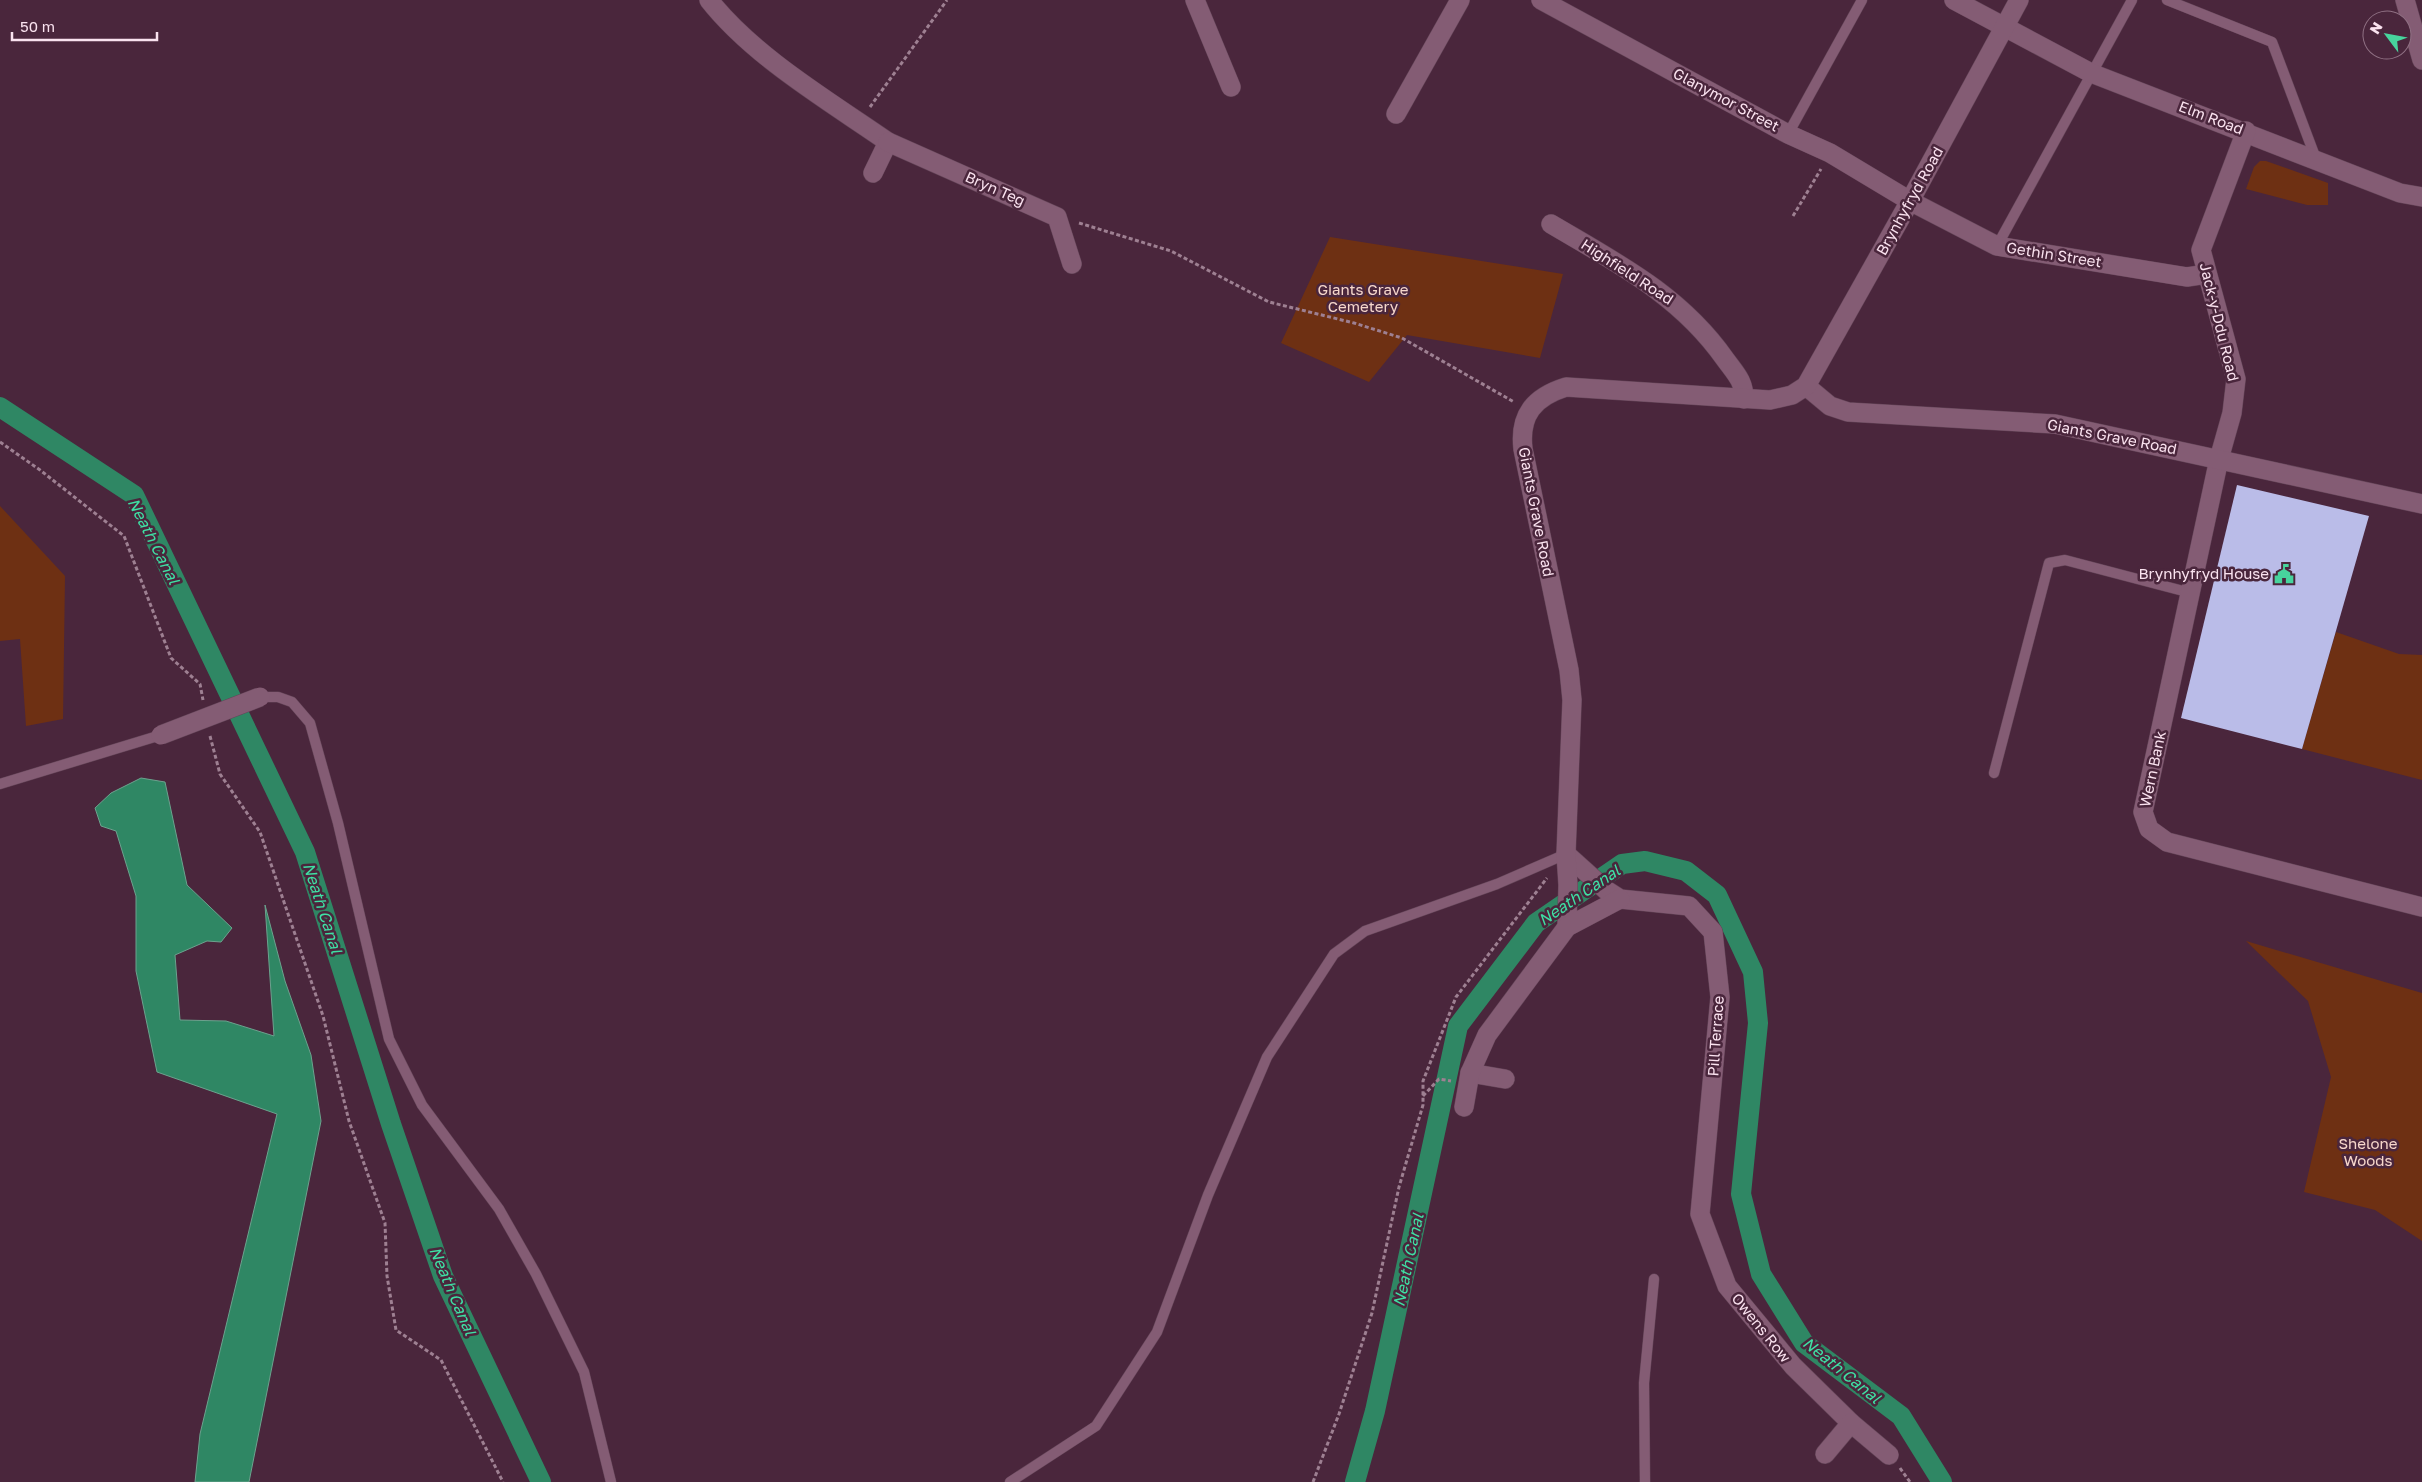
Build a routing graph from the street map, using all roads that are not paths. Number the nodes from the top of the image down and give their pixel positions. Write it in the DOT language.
graph roads {
  1 [pos="709,0"];
  2 [pos="1195,0"];
  3 [pos="1460,0"];
  4 [pos="1541,0"];
  5 [pos="1862,0"];
  6 [pos="1954,0"];
  7 [pos="2019,0"];
  8 [pos="2132,0"];
  9 [pos="2167,0"];
  10 [pos="2405,0"];
  11 [pos="2006,26"];
  12 [pos="2422,60"];
  13 [pos="2091,73"];
  14 [pos="1231,87"];
  15 [pos="1396,114"];
  16 [pos="2246,131"];
  17 [pos="1788,134"];
  18 [pos="888,142"];
  19 [pos="2316,159"];
  20 [pos="873,173"];
  21 [pos="2422,196"];
  22 [pos="1910,202"];
  23 [pos="1551,224"];
  24 [pos="1997,246"];
  25 [pos="1072,264"];
  26 [pos="2207,274"];
  27 [pos="1799,391"];
  28 [pos="1744,399"];
  29 [pos="2219,459"];
  30 [pos="2422,504"];
  31 [pos="2191,593"];
  32 [pos="260,697"];
  33 [pos="161,735"];
  34 [pos="1994,774"];
  35 [pos="0,784"];
  36 [pos="1566,854"];
  37 [pos="1613,895"];
  38 [pos="2422,907"];
  39 [pos="1567,923"];
  40 [pos="1470,1073"];
  41 [pos="1505,1079"];
  42 [pos="1464,1107"];
  43 [pos="1700,1214"];
  44 [pos="1654,1279"];
  45 [pos="1850,1423"];
  46 [pos="1824,1454"];
  47 [pos="1889,1455"];
  48 [pos="611,1482"];
  49 [pos="1010,1482"];
  50 [pos="1645,1482"];
  1 -- 18 [label="street, Bryn Teg"];
  2 -- 14 [label="street"];
  3 -- 15 [label="street"];
  4 -- 17 [label="street, Glanymor Street"];
  5 -- 17 [label="lane"];
  6 -- 11 [label="street, Elm Road"];
  7 -- 11 [label="street, Brynhyfryd Road"];
  8 -- 13 [label="lane"];
  9 -- 19 [label="lane"];
  10 -- 12 [label="street"];
  11 -- 13 [label="street, Elm Road"];
  11 -- 22 [label="street, Brynhyfryd Road"];
  13 -- 16 [label="street, Elm Road"];
  13 -- 24 [label="lane"];
  16 -- 19 [label="street, Elm Road"];
  16 -- 26 [label="street, Jack-y-Ddu Road"];
  17 -- 22 [label="street, Glanymor Street"];
  18 -- 20 [label="street"];
  18 -- 25 [label="street, Bryn Teg"];
  19 -- 21 [label="street, Elm Road"];
  22 -- 24 [label="street, Gethin Street"];
  22 -- 27 [label="street, Brynhyfryd Road"];
  23 -- 28 [label="street, Highfield Road"];
  24 -- 26 [label="street, Gethin Street"];
  26 -- 29 [label="street, Jack-y-Ddu Road"];
  27 -- 28 [label="street, Giants Grave Road"];
  27 -- 29 [label="street, Giants Grave Road"];
  28 -- 36 [label="street, Giants Grave Road"];
  29 -- 30 [label="street, Giants Grave Road"];
  29 -- 31 [label="street, Wern Bank"];
  31 -- 34 [label="lane"];
  31 -- 38 [label="street, Wern Bank"];
  32 -- 33 [label="street, bridge"];
  32 -- 48 [label="lane"];
  33 -- 35 [label="lane"];
  36 -- 37 [label="street"];
  36 -- 39 [label="street, Giants Grave Road"];
  36 -- 49 [label="lane"];
  37 -- 39 [label="street"];
  37 -- 43 [label="street, Pill Terrace"];
  39 -- 40 [label="street"];
  40 -- 41 [label="street"];
  40 -- 42 [label="street"];
  43 -- 45 [label="street, Owens Row"];
  44 -- 50 [label="lane"];
  45 -- 46 [label="street"];
  45 -- 47 [label="street, Owens Row"];
}
